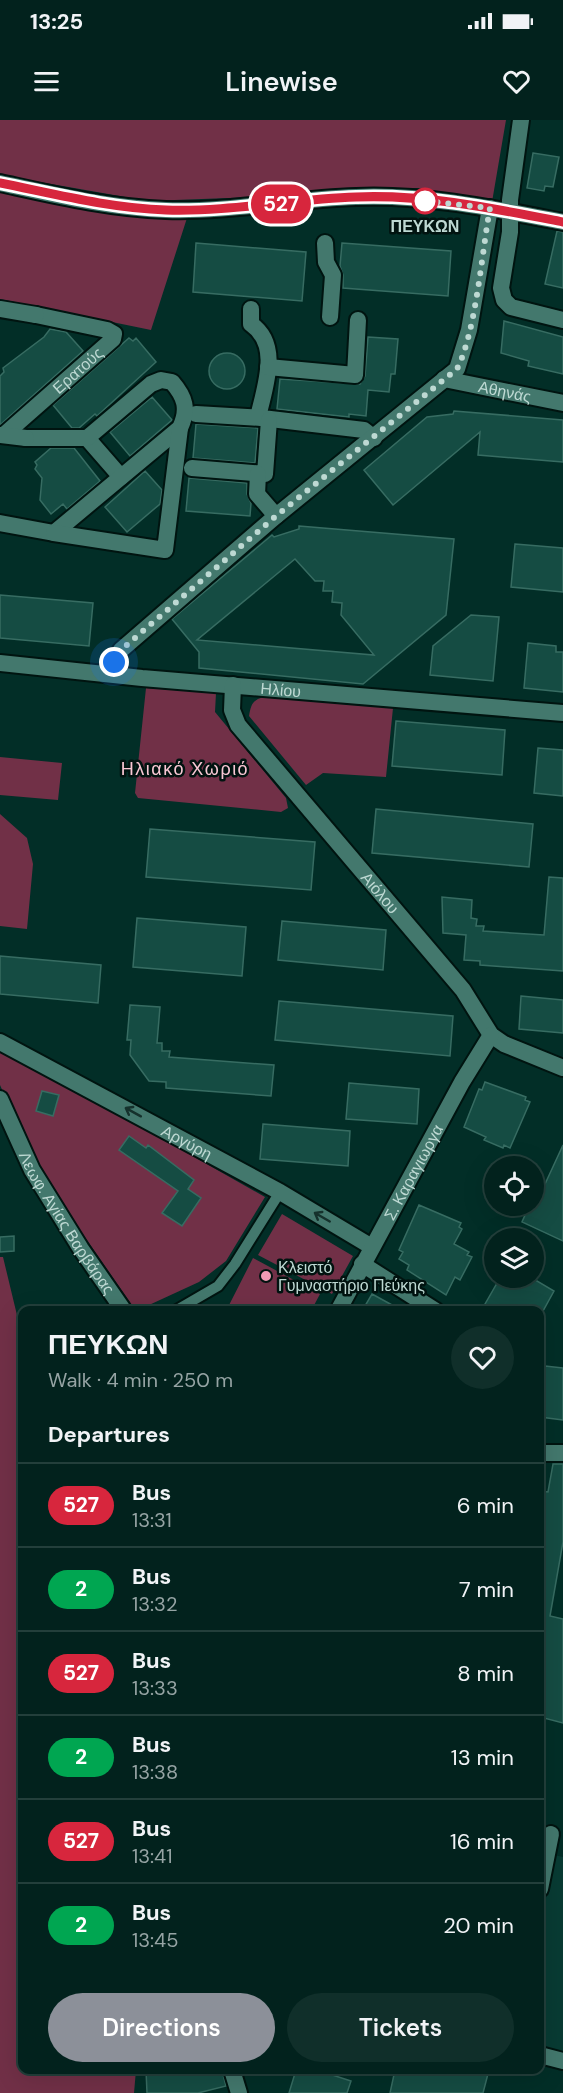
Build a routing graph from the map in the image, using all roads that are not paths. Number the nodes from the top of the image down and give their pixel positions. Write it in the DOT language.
graph roads {
  1 [pos="521,120"];
  2 [pos="0,183"];
  3 [pos="490,208"];
  4 [pos="511,212"];
  5 [pos="563,222"];
  6 [pos="325,243"];
  7 [pos="0,309"];
  8 [pos="251,309"];
  9 [pos="330,317"];
  10 [pos="358,320"];
  11 [pos="563,320"];
  12 [pos="268,367"];
  13 [pos="444,379"];
  14 [pos="563,403"];
  15 [pos="196,414"];
  16 [pos="266,419"];
  17 [pos="180,428"];
  18 [pos="2,435"];
  19 [pos="87,438"];
  20 [pos="374,438"];
  21 [pos="192,468"];
  22 [pos="258,474"];
  23 [pos="121,477"];
  24 [pos="276,516"];
  25 [pos="0,523"];
  26 [pos="54,533"];
  27 [pos="0,663"];
  28 [pos="107,674"];
  29 [pos="233,685"];
  30 [pos="563,713"];
  31 [pos="491,1035"];
  32 [pos="0,1042"];
  33 [pos="563,1068"];
  34 [pos="0,1099"];
  35 [pos="280,1192"];
  36 [pos="372,1247"];
  37 [pos="362,1264"];
  38 [pos="121,1306"];
  39 [pos="184,1306"];
  40 [pos="341,1306"];
  41 [pos="428,1306"];
  42 [pos="544,1453"];
  43 [pos="563,1453"];
  44 [pos="551,1833"];
  45 [pos="544,1869"];
  46 [pos="544,2056"];
  47 [pos="563,2061"];
  48 [pos="233,2074"];
  49 [pos="239,2093"];
  1 -- 4 [label="street"];
  2 -- 3 [label="street"];
  3 -- 4 [label="street"];
  3 -- 13 [label="street"];
  4 -- 5 [label="street"];
  4 -- 11 [label="street"];
  6 -- 9 [label="street"];
  7 -- 18 [label="street, Ερατούς"];
  8 -- 12 [label="street"];
  10 -- 12 [label="street"];
  12 -- 16 [label="street"];
  13 -- 14 [label="street, Αθηνάς"];
  13 -- 20 [label="street"];
  15 -- 16 [label="street"];
  16 -- 20 [label="street"];
  16 -- 22 [label="street"];
  17 -- 19 [label="street"];
  17 -- 23 [label="street"];
  17 -- 26 [label="street"];
  18 -- 19 [label="street"];
  19 -- 23 [label="street"];
  20 -- 24 [label="street"];
  21 -- 22 [label="street"];
  22 -- 24 [label="street"];
  23 -- 26 [label="street"];
  24 -- 28 [label="street"];
  25 -- 26 [label="street"];
  27 -- 28 [label="street, Ηλίου"];
  28 -- 29 [label="street, Ηλίου"];
  29 -- 30 [label="street, Ηλίου"];
  29 -- 31 [label="street, Αιόλου"];
  31 -- 33 [label="street, Αιόλου"];
  31 -- 36 [label="street, Σ. Καραγιωργα"];
  35 -- 32 [label="street, Αργύρη, one-way"];
  34 -- 38 [label="street, Λεωφ. Αγίας Βαρβάρας"];
  36 -- 35 [label="street, Αργύρη, one-way"];
  35 -- 39 [label="lane"];
  36 -- 37 [label="street, Σ. Καραγιωργα"];
  37 -- 40 [label="street, Σ. Καραγιωργα"];
  37 -- 41 [label="street"];
  42 -- 43 [label="street"];
  44 -- 45 [label="street"];
  46 -- 47 [label="street"];
  48 -- 49 [label="street"];
}
